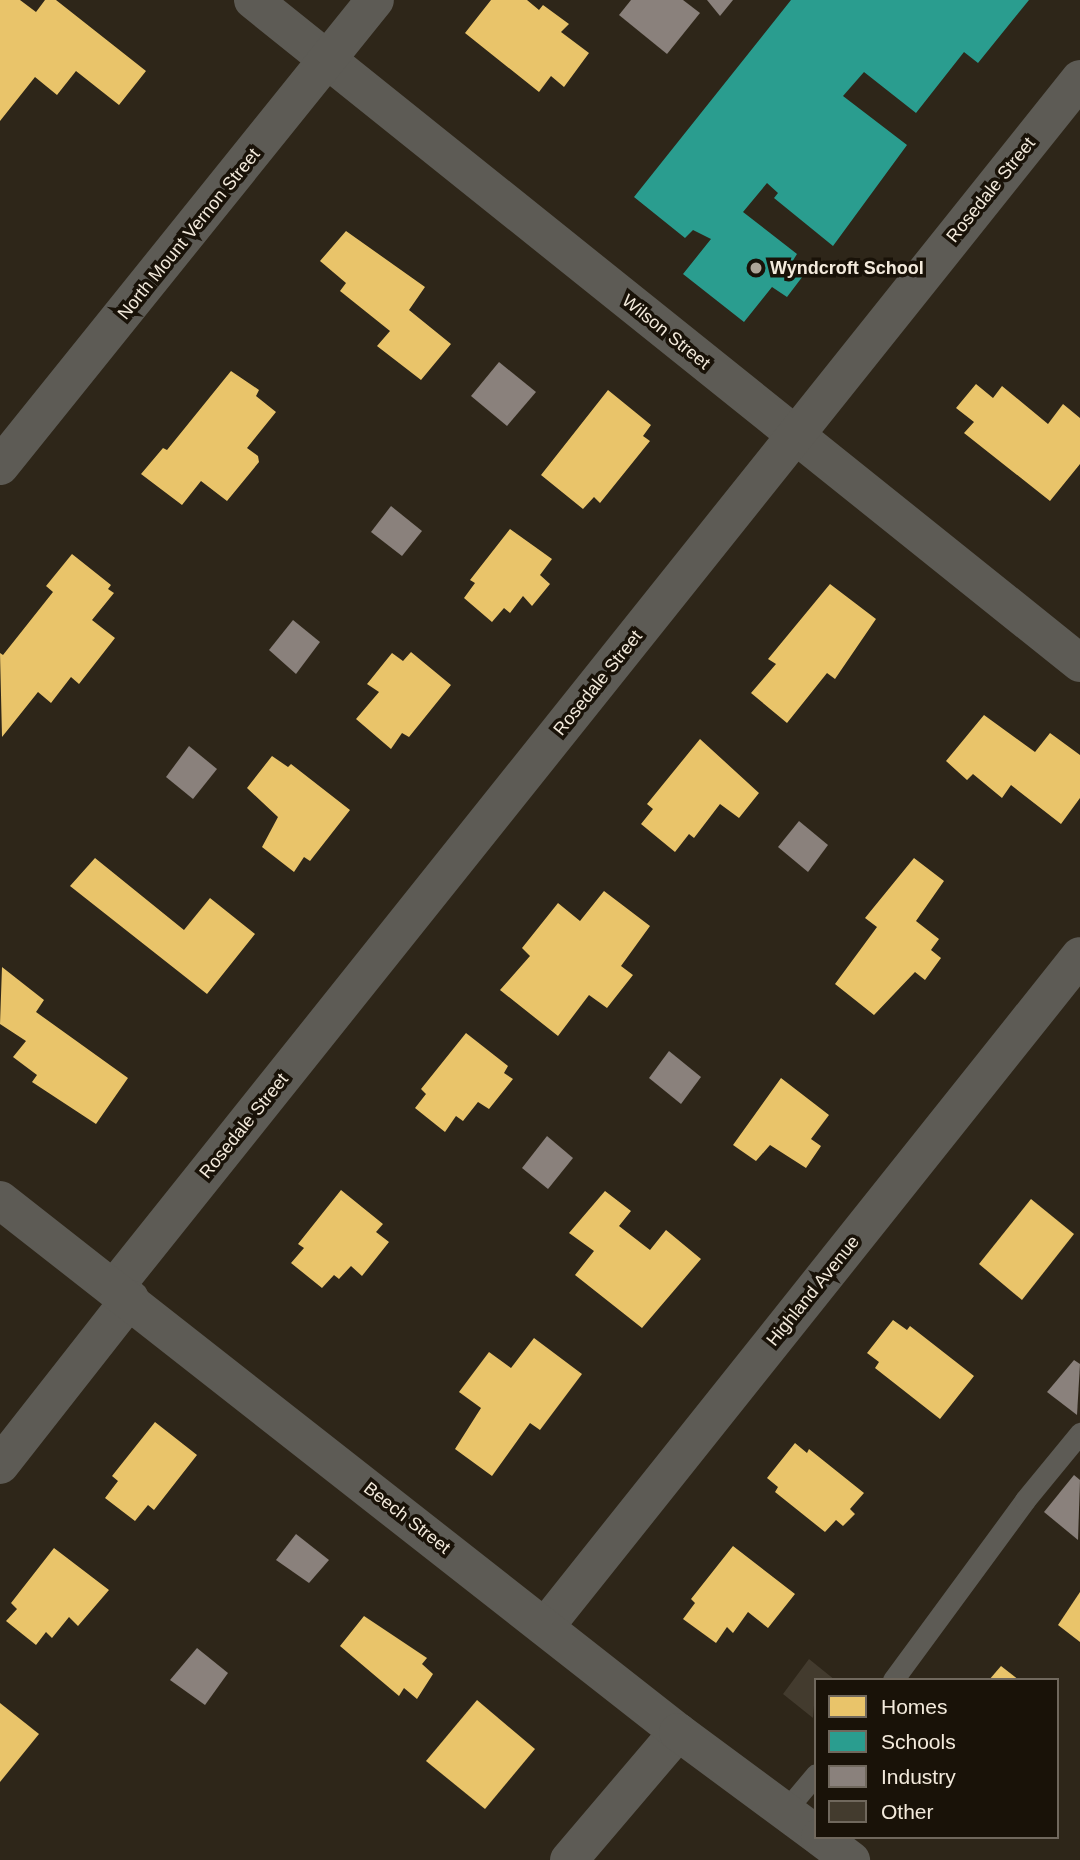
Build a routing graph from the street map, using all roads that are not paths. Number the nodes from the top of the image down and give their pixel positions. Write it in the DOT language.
graph roads {
  1 [pos="253,0"];
  2 [pos="375,0"];
  3 [pos="330,60"];
  4 [pos="1080,79"];
  5 [pos="795,436"];
  6 [pos="0,466"];
  7 [pos="1080,663"];
  8 [pos="1080,956"];
  9 [pos="0,1200"];
  10 [pos="123,1293"];
  11 [pos="1080,1433"];
  12 [pos="0,1465"];
  13 [pos="545,1627"];
  14 [pos="894,1678"];
  15 [pos="678,1732"];
  16 [pos="814,1776"];
  17 [pos="785,1811"];
  18 [pos="814,1833"];
  19 [pos="823,1839"];
  20 [pos="569,1860"];
  21 [pos="851,1860"];
  1 -- 3 [label="street, Wilson Street"];
  2 -- 3 [label="street, North Mount Vernon Street"];
  3 -- 5 [label="street, Wilson Street"];
  3 -- 6 [label="street, North Mount Vernon Street"];
  4 -- 5 [label="street, Rosedale Street"];
  5 -- 7 [label="street, Wilson Street"];
  5 -- 10 [label="street, Rosedale Street"];
  8 -- 13 [label="street, Highland Avenue"];
  9 -- 10 [label="street, Beech Street"];
  10 -- 12 [label="street, Rosedale Street"];
  10 -- 13 [label="street, Beech Street"];
  11 -- 14 [label="lane"];
  13 -- 15 [label="street, Beech Street"];
  15 -- 17 [label="street, Beech Street"];
  15 -- 20 [label="street"];
  16 -- 17 [label="lane"];
  17 -- 18 [label="street, Beech Street"];
  19 -- 21 [label="street"];
}
